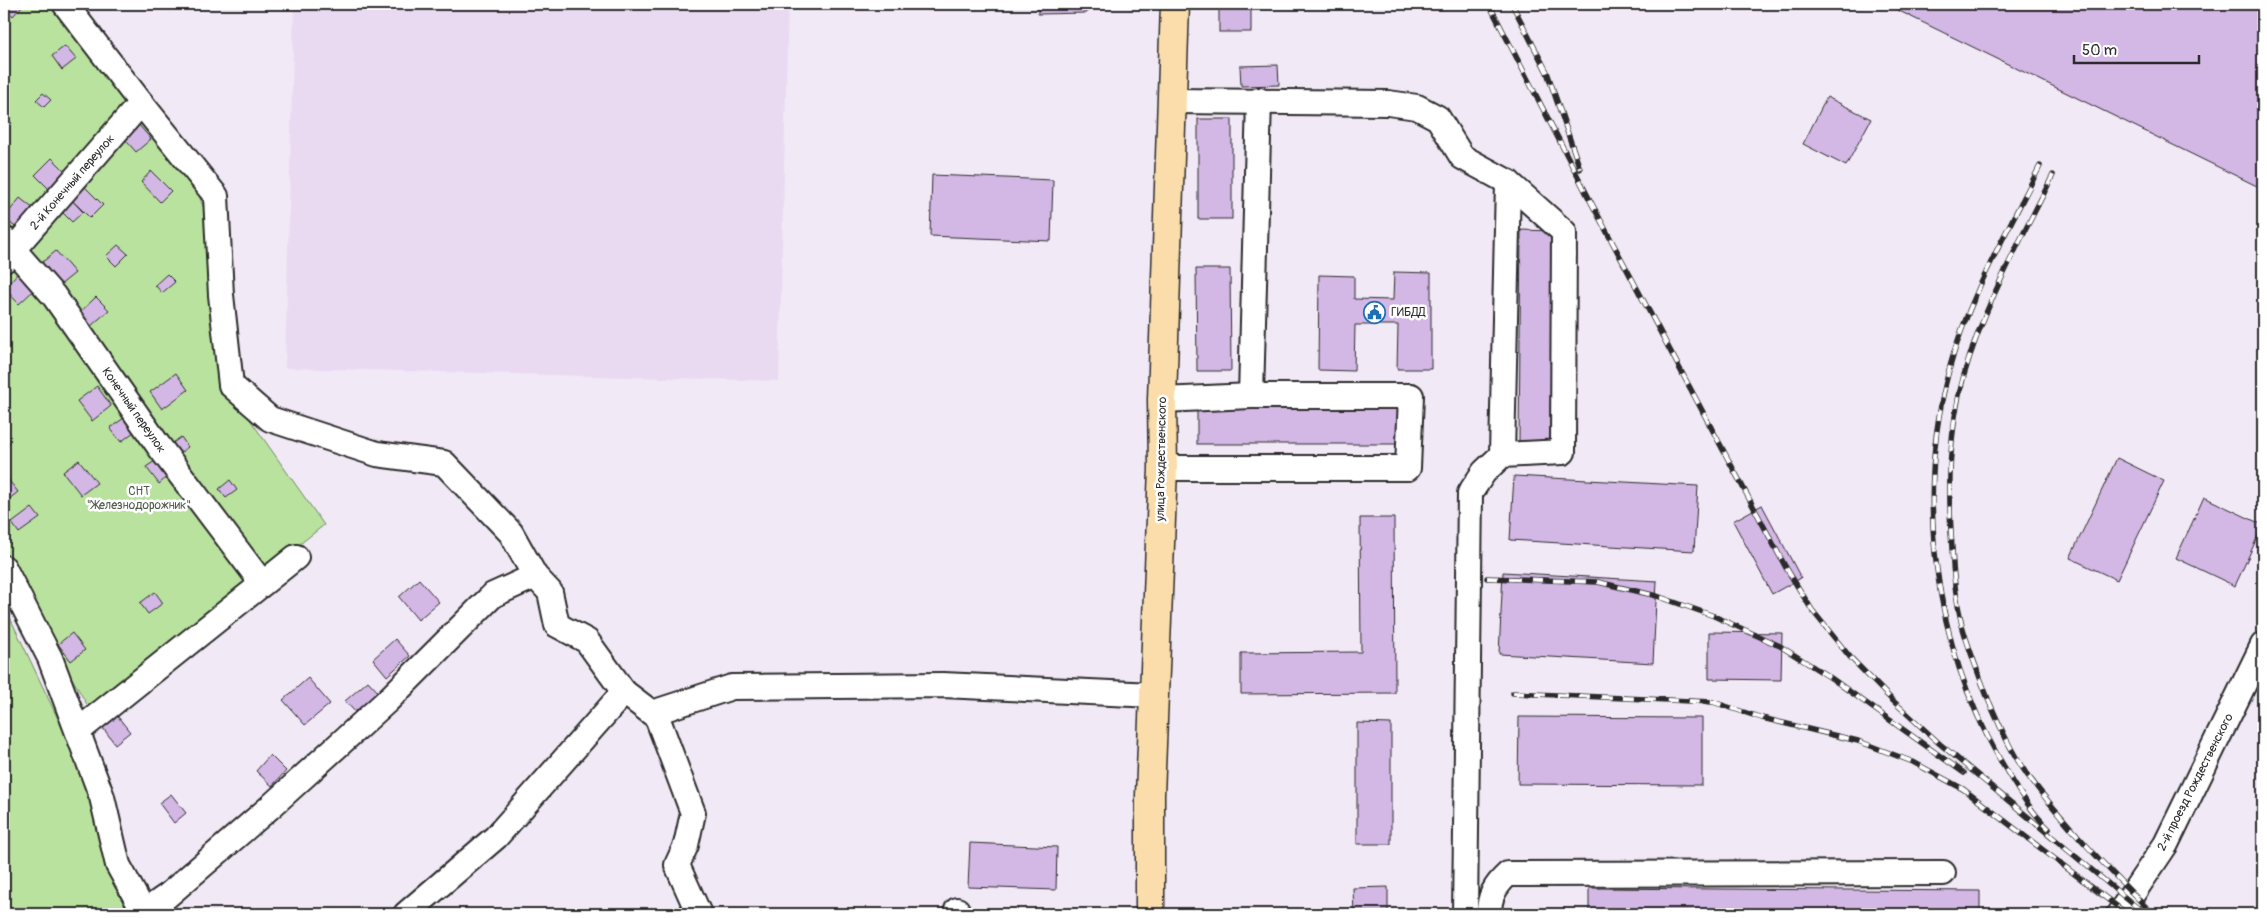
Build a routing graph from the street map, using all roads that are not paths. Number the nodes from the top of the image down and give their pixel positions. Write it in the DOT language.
graph roads {
  1 [pos="65,4"];
  2 [pos="1175,4"];
  3 [pos="1172,100"];
  4 [pos="1259,100"];
  5 [pos="140,103"];
  6 [pos="1508,182"];
  7 [pos="7,249"];
  8 [pos="1251,396"];
  9 [pos="1162,400"];
  10 [pos="1502,455"];
  11 [pos="1163,468"];
  12 [pos="296,557"];
  13 [pos="4,568"];
  14 [pos="535,576"];
  15 [pos="262,583"];
  16 [pos="2263,645"];
  17 [pos="624,692"];
  18 [pos="1153,695"];
  19 [pos="652,713"];
  20 [pos="78,731"];
  21 [pos="1943,873"];
  22 [pos="145,913"];
  23 [pos="406,914"];
  24 [pos="699,914"];
  25 [pos="1150,914"];
  26 [pos="1464,914"];
  27 [pos="1489,914"];
  28 [pos="2119,914"];
  1 -- 5 [label="street"];
  2 -- 3 [label="main road, улица Рождественского"];
  3 -- 4 [label="street"];
  3 -- 9 [label="main road, улица Рождественского"];
  4 -- 6 [label="street"];
  4 -- 8 [label="street"];
  5 -- 7 [label="street, 2-й Конечный переулок"];
  5 -- 14 [label="street"];
  6 -- 10 [label="street"];
  6 -- 10 [label="street"];
  7 -- 15 [label="street, Конечный переулок"];
  8 -- 9 [label="street"];
  8 -- 11 [label="street"];
  9 -- 11 [label="main road, улица Рождественского"];
  10 -- 26 [label="street"];
  11 -- 18 [label="main road, улица Рождественского"];
  12 -- 15 [label="street"];
  13 -- 20 [label="street"];
  14 -- 17 [label="street"];
  14 -- 22 [label="street"];
  15 -- 20 [label="street"];
  16 -- 28 [label="street, 2-й проезд Рождественского"];
  17 -- 19 [label="street"];
  17 -- 23 [label="street"];
  18 -- 19 [label="street"];
  18 -- 25 [label="main road, улица Рождественского"];
  19 -- 24 [label="street"];
  20 -- 22 [label="street"];
  21 -- 27 [label="street"];
}
